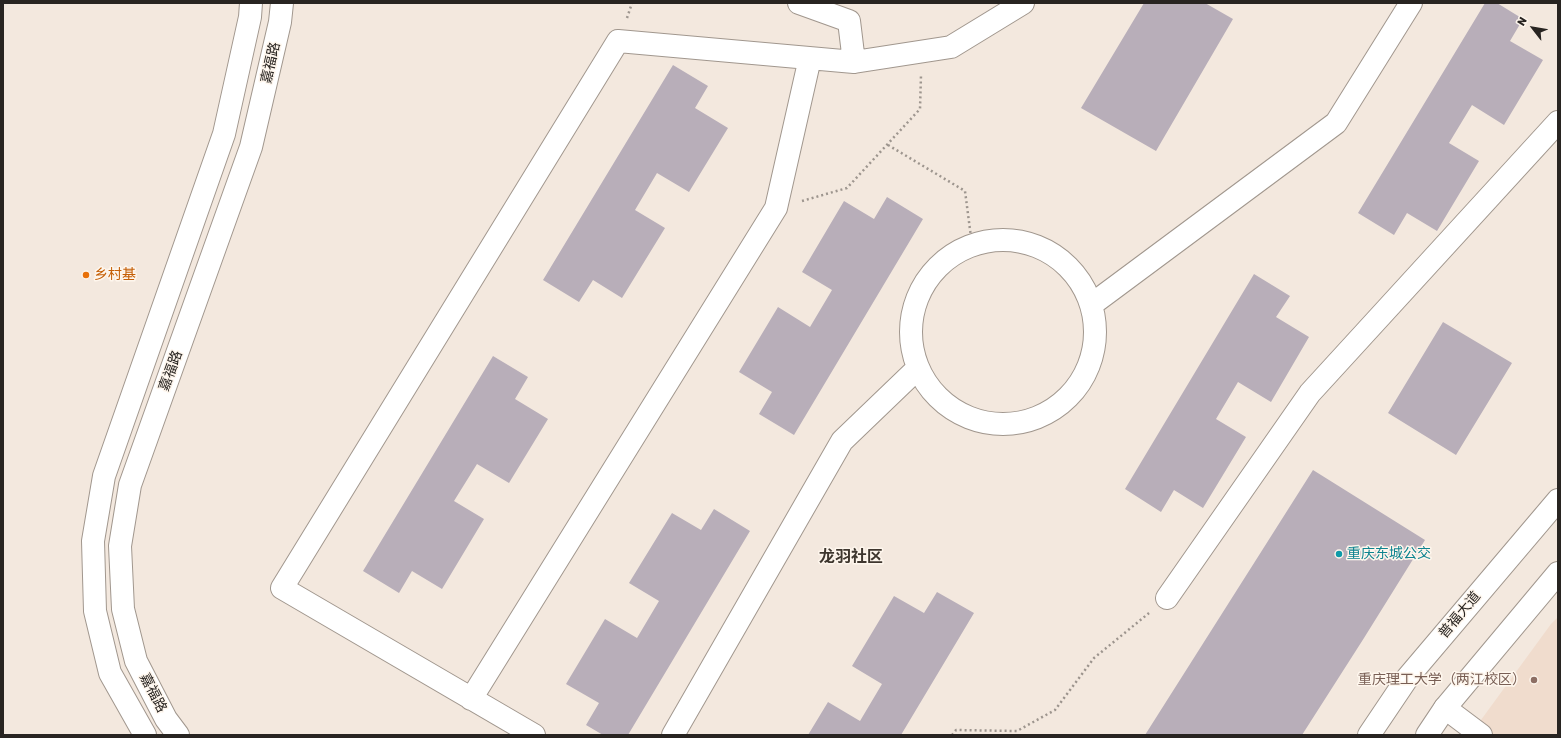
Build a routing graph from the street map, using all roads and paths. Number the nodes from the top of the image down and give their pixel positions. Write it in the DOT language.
graph roads {
  1 [pos="251,3"];
  2 [pos="282,3"];
  3 [pos="799,3"];
  4 [pos="1023,3"];
  5 [pos="1411,3"];
  6 [pos="921,51"];
  7 [pos="810,58"];
  8 [pos="854,62"];
  9 [pos="1558,122"];
  10 [pos="888,145"];
  11 [pos="776,208"];
  12 [pos="972,245"];
  13 [pos="1091,305"];
  14 [pos="918,368"];
  15 [pos="1558,500"];
  16 [pos="1558,573"];
  17 [pos="1167,598"];
  18 [pos="471,699"];
  19 [pos="1445,708"];
  20 [pos="146,735"];
  21 [pos="178,735"];
  22 [pos="534,735"];
  23 [pos="673,735"];
  24 [pos="952,735"];
  25 [pos="1369,735"];
  26 [pos="1427,735"];
  27 [pos="1481,735"];
  1 -- 20 [label="street, 嘉福路"];
  2 -- 21 [label="street, 嘉福路"];
  3 -- 8 [label="street"];
  4 -- 6 [label="street"];
  5 -- 13 [label="street"];
  6 -- 8 [label="street"];
  6 -- 10 [label="path"];
  7 -- 8 [label="street"];
  7 -- 11 [label="street"];
  7 -- 18 [label="street"];
  9 -- 17 [label="street"];
  10 -- 11 [label="path"];
  10 -- 12 [label="path"];
  11 -- 18 [label="street"];
  12 -- 13 [label="street"];
  12 -- 14 [label="street"];
  13 -- 14 [label="street"];
  14 -- 23 [label="street"];
  15 -- 25 [label="street, 普福大道"];
  16 -- 19 [label="street"];
  17 -- 24 [label="path"];
  18 -- 22 [label="street"];
  19 -- 26 [label="street"];
  19 -- 27 [label="street"];
}
